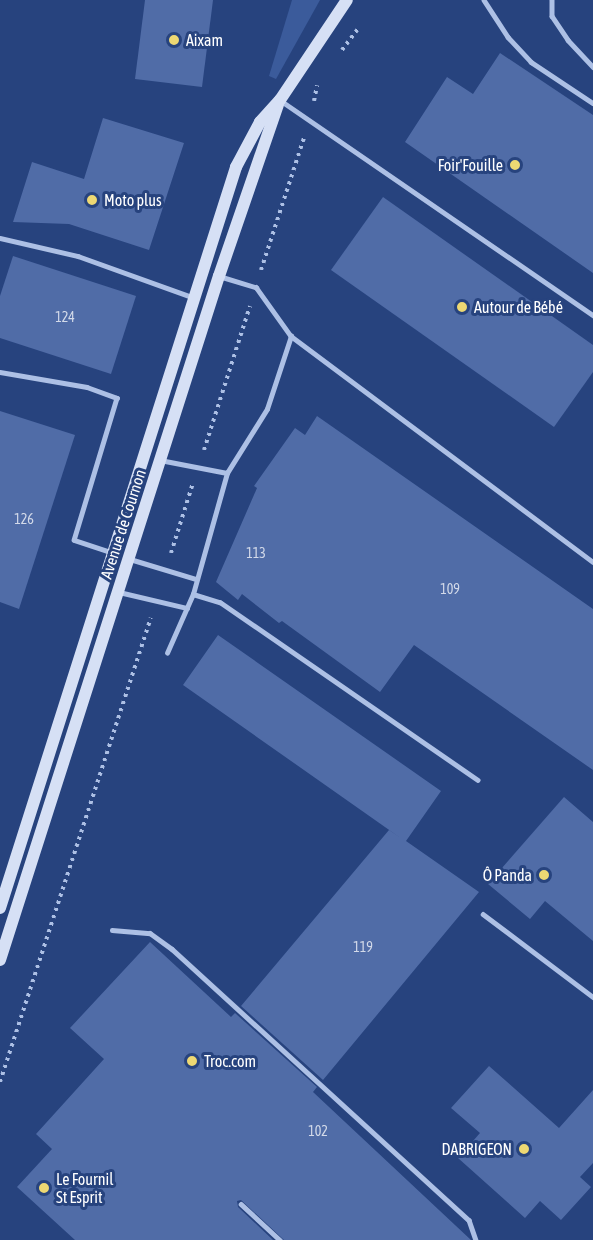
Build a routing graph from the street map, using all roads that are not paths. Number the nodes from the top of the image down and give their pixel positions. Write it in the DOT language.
graph roads {
  1 [pos="347,0"];
  2 [pos="484,0"];
  3 [pos="552,0"];
  4 [pos="593,67"];
  5 [pos="280,100"];
  6 [pos="593,103"];
  7 [pos="0,238"];
  8 [pos="219,276"];
  9 [pos="195,298"];
  10 [pos="593,315"];
  11 [pos="291,336"];
  12 [pos="0,372"];
  13 [pos="160,460"];
  14 [pos="227,473"];
  15 [pos="114,553"];
  16 [pos="130,559"];
  17 [pos="593,562"];
  18 [pos="196,579"];
  19 [pos="119,592"];
  20 [pos="193,594"];
  21 [pos="187,609"];
  22 [pos="167,653"];
  23 [pos="478,780"];
  24 [pos="0,908"];
  25 [pos="483,914"];
  26 [pos="112,930"];
  27 [pos="0,960"];
  28 [pos="593,997"];
  29 [pos="241,1204"];
  30 [pos="280,1240"];
  31 [pos="476,1240"];
  1 -- 5 [label="main road, Avenue de Cournon"];
  2 -- 6 [label="lane"];
  3 -- 4 [label="lane"];
  5 -- 8 [label="main road, Avenue de Cournon"];
  5 -- 9 [label="main road, Avenue de Cournon"];
  5 -- 10 [label="lane"];
  7 -- 9 [label="lane"];
  8 -- 11 [label="lane"];
  8 -- 13 [label="main road, Avenue de Cournon"];
  9 -- 15 [label="main road, Avenue de Cournon"];
  11 -- 14 [label="lane"];
  11 -- 17 [label="lane"];
  12 -- 15 [label="lane"];
  13 -- 14 [label="lane"];
  13 -- 16 [label="main road, Avenue de Cournon"];
  14 -- 18 [label="lane"];
  15 -- 24 [label="main road, Avenue de Cournon"];
  16 -- 18 [label="lane"];
  16 -- 19 [label="main road, Avenue de Cournon"];
  18 -- 20 [label="lane"];
  19 -- 21 [label="lane"];
  19 -- 27 [label="main road, Avenue de Cournon"];
  20 -- 21 [label="lane"];
  20 -- 23 [label="lane"];
  21 -- 22 [label="lane"];
  25 -- 28 [label="lane"];
  26 -- 31 [label="lane"];
  29 -- 30 [label="lane"];
}
